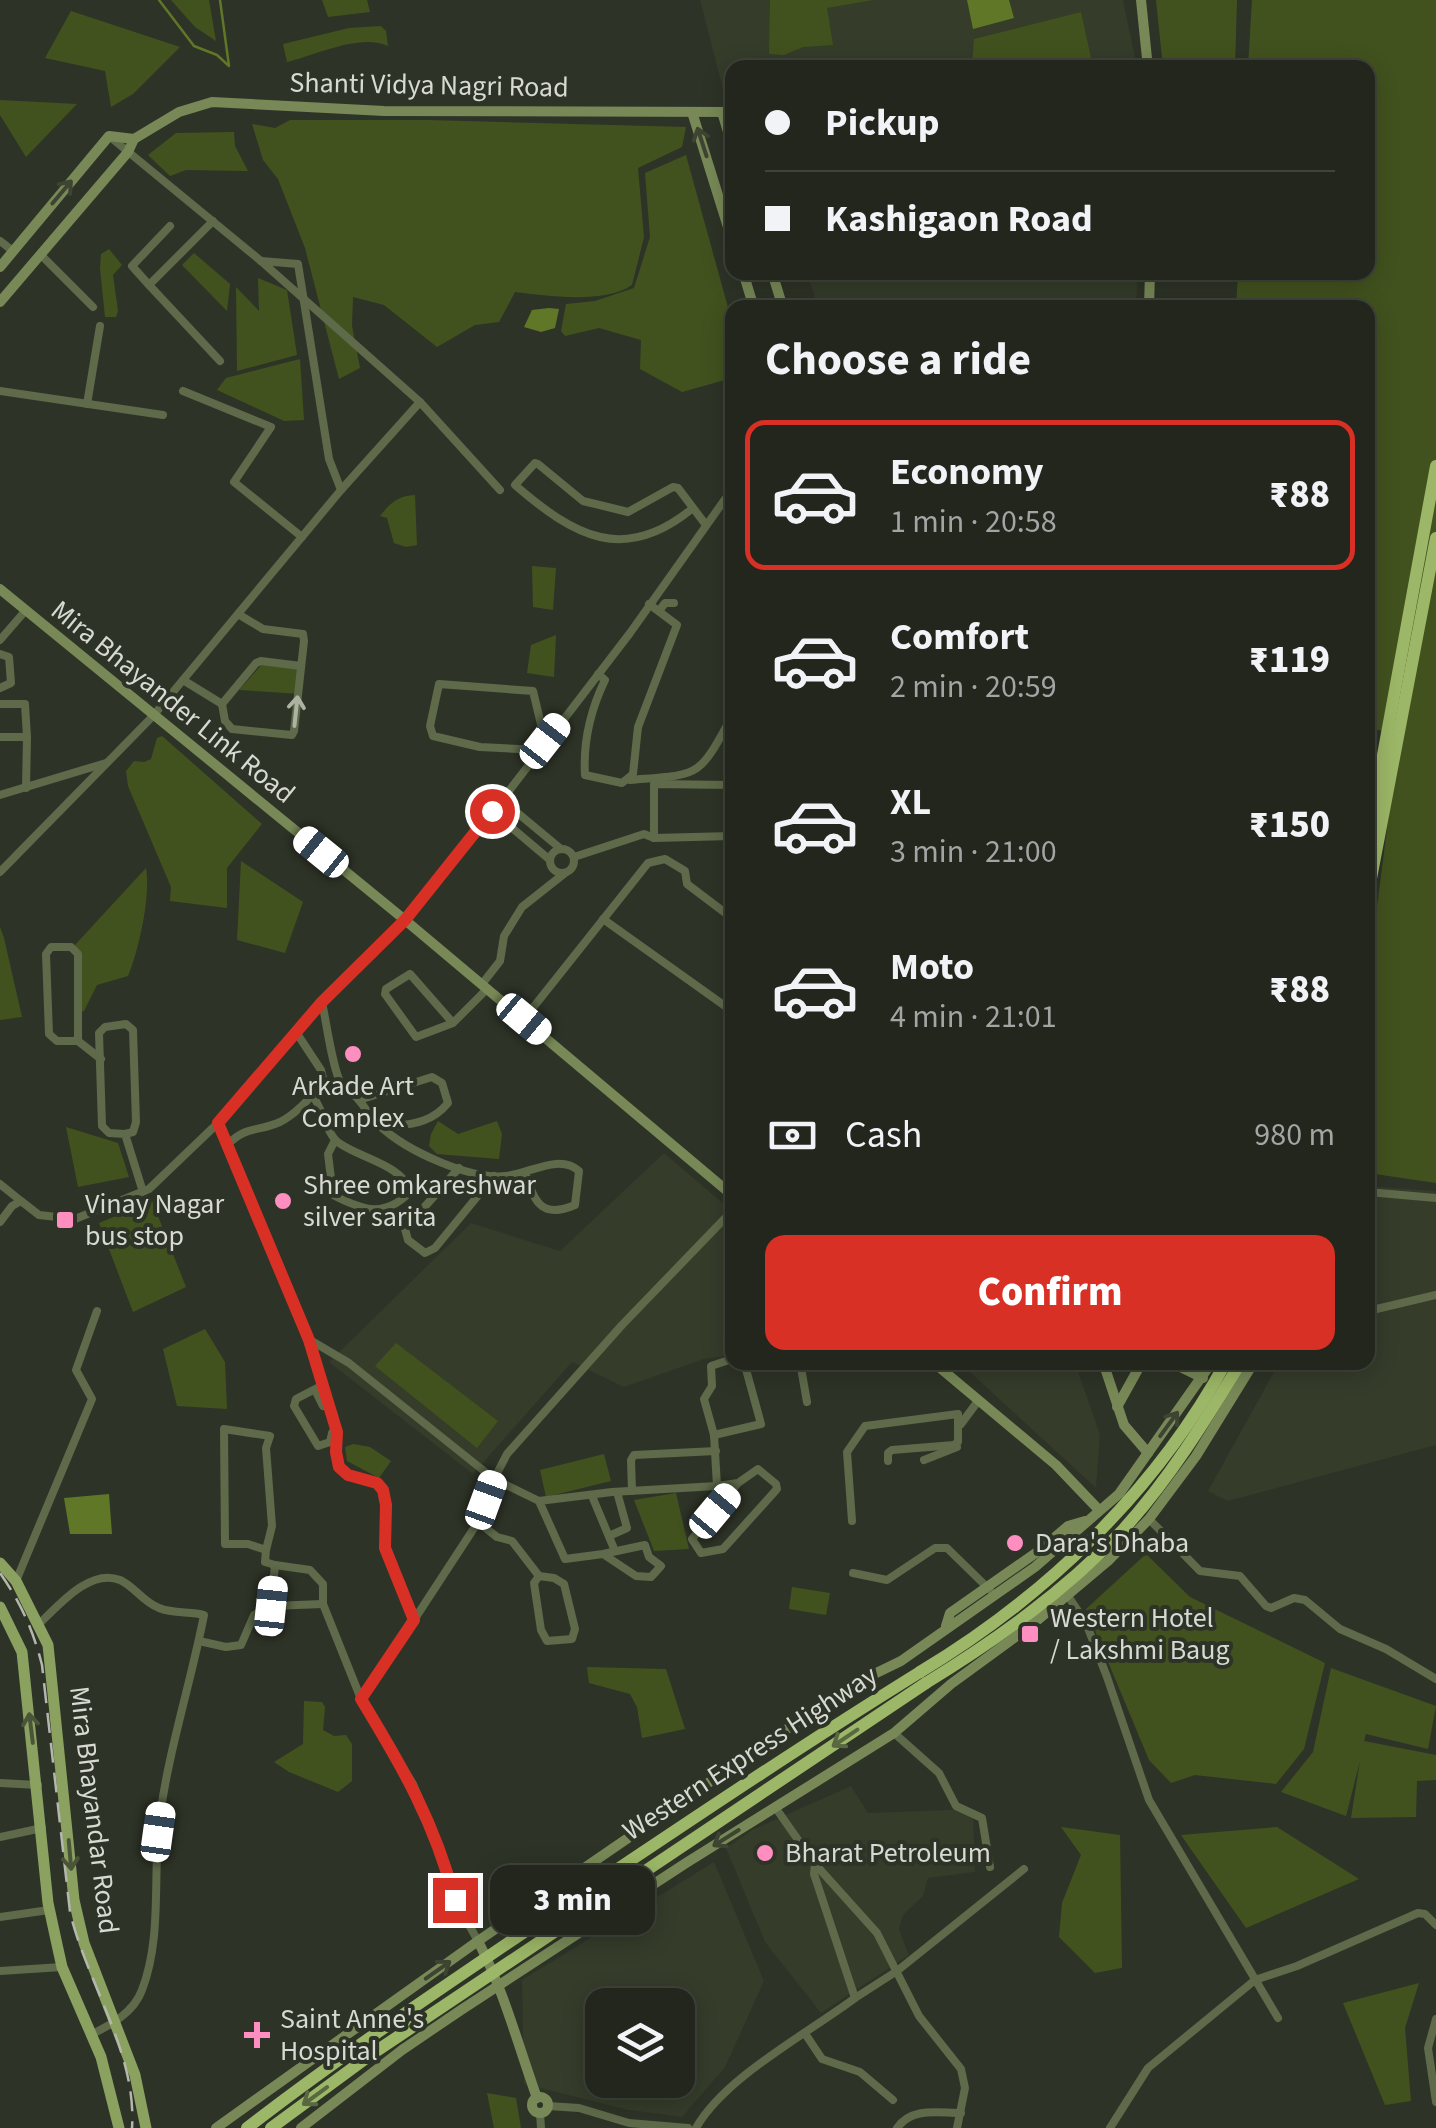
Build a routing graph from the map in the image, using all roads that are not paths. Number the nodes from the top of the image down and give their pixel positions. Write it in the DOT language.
graph roads {
  1 [pos="1141,0"];
  2 [pos="1147,60"];
  3 [pos="692,112"];
  4 [pos="725,112"];
  5 [pos="109,136"];
  6 [pos="134,139"];
  7 [pos="128,152"];
  8 [pos="725,218"];
  9 [pos="213,221"];
  10 [pos="170,226"];
  11 [pos="0,241"];
  12 [pos="13,251"];
  13 [pos="42,256"];
  14 [pos="261,261"];
  15 [pos="0,266"];
  16 [pos="149,285"];
  17 [pos="304,299"];
  18 [pos="0,302"];
  19 [pos="93,307"];
  20 [pos="100,326"];
  21 [pos="220,361"];
  22 [pos="0,391"];
  23 [pos="183,391"];
  24 [pos="420,402"];
  25 [pos="87,404"];
  26 [pos="164,415"];
  27 [pos="1436,466"];
  28 [pos="341,490"];
  29 [pos="500,490"];
  30 [pos="725,499"];
  31 [pos="694,508"];
  32 [pos="706,525"];
  33 [pos="302,537"];
  34 [pos="1436,538"];
  35 [pos="0,589"];
  36 [pos="649,604"];
  37 [pos="674,604"];
  38 [pos="26,610"];
  39 [pos="659,610"];
  40 [pos="238,614"];
  41 [pos="0,640"];
  42 [pos="0,654"];
  43 [pos="301,666"];
  44 [pos="598,674"];
  45 [pos="183,680"];
  46 [pos="0,688"];
  47 [pos="0,704"];
  48 [pos="222,704"];
  49 [pos="153,716"];
  50 [pos="725,729"];
  51 [pos="27,736"];
  52 [pos="0,737"];
  53 [pos="545,741"];
  54 [pos="538,750"];
  55 [pos="112,761"];
  56 [pos="630,780"];
  57 [pos="725,786"];
  58 [pos="26,788"];
  59 [pos="0,795"];
  60 [pos="1375,798"];
  61 [pos="502,800"];
  62 [pos="492,811"];
  63 [pos="725,836"];
  64 [pos="654,838"];
  65 [pos="561,849"];
  66 [pos="574,857"];
  67 [pos="1375,857"];
  68 [pos="550,860"];
  69 [pos="0,872"];
  70 [pos="565,873"];
  71 [pos="725,913"];
  72 [pos="602,919"];
  73 [pos="405,920"];
  74 [pos="484,986"];
  75 [pos="322,1002"];
  76 [pos="725,1006"];
  77 [pos="524,1019"];
  78 [pos="453,1023"];
  79 [pos="296,1032"];
  80 [pos="78,1042"];
  81 [pos="101,1059"];
  82 [pos="312,1095"];
  83 [pos="358,1100"];
  84 [pos="218,1123"];
  85 [pos="382,1128"];
  86 [pos="125,1134"];
  87 [pos="335,1140"];
  88 [pos="227,1144"];
  89 [pos="459,1168"];
  90 [pos="525,1172"];
  91 [pos="494,1176"];
  92 [pos="0,1184"];
  93 [pos="725,1189"];
  94 [pos="143,1192"];
  95 [pos="1375,1193"];
  96 [pos="1436,1198"];
  97 [pos="20,1201"];
  98 [pos="725,1217"];
  99 [pos="0,1222"];
  100 [pos="1436,1295"];
  101 [pos="1375,1309"];
  102 [pos="96,1311"];
  103 [pos="309,1340"];
  104 [pos="725,1361"];
  105 [pos="746,1370"];
  106 [pos="802,1370"];
  107 [pos="942,1370"];
  108 [pos="1105,1370"];
  109 [pos="1138,1370"];
  110 [pos="1186,1370"];
  111 [pos="1207,1370"];
  112 [pos="1221,1370"];
  113 [pos="1236,1370"];
  114 [pos="1249,1370"];
  115 [pos="1202,1378"];
  116 [pos="318,1388"];
  117 [pos="976,1399"];
  118 [pos="808,1402"];
  119 [pos="1117,1407"];
  120 [pos="327,1409"];
  121 [pos="958,1414"];
  122 [pos="714,1435"];
  123 [pos="716,1451"];
  124 [pos="1148,1453"];
  125 [pos="924,1460"];
  126 [pos="888,1461"];
  127 [pos="494,1479"];
  128 [pos="738,1484"];
  129 [pos="717,1486"];
  130 [pos="632,1491"];
  131 [pos="617,1492"];
  132 [pos="592,1496"];
  133 [pos="539,1501"];
  134 [pos="1099,1510"];
  135 [pos="1149,1520"];
  136 [pos="852,1521"];
  137 [pos="478,1522"];
  138 [pos="609,1536"];
  139 [pos="266,1550"];
  140 [pos="615,1551"];
  141 [pos="603,1554"];
  142 [pos="0,1563"];
  143 [pos="275,1566"];
  144 [pos="853,1573"];
  145 [pos="539,1576"];
  146 [pos="16,1581"];
  147 [pos="991,1591"];
  148 [pos="1068,1596"];
  149 [pos="323,1604"];
  150 [pos="0,1606"];
  151 [pos="271,1606"];
  152 [pos="414,1620"];
  153 [pos="40,1624"];
  154 [pos="199,1641"];
  155 [pos="916,1651"];
  156 [pos="933,1676"];
  157 [pos="1436,1679"];
  158 [pos="361,1699"];
  159 [pos="894,1733"];
  160 [pos="0,1782"];
  161 [pos="38,1784"];
  162 [pos="776,1807"];
  163 [pos="42,1828"];
  164 [pos="0,1838"];
  165 [pos="814,1864"];
  166 [pos="990,1867"];
  167 [pos="1024,1870"];
  168 [pos="50,1910"];
  169 [pos="0,1917"];
  170 [pos="1436,1925"];
  171 [pos="478,1942"];
  172 [pos="62,1967"];
  173 [pos="0,1970"];
  174 [pos="897,1971"];
  175 [pos="1255,1980"];
  176 [pos="98,1983"];
  177 [pos="500,1985"];
  178 [pos="72,1992"];
  179 [pos="855,1998"];
  180 [pos="1278,2018"];
  181 [pos="1436,2019"];
  182 [pos="115,2023"];
  183 [pos="92,2034"];
  184 [pos="806,2035"];
  185 [pos="126,2048"];
  186 [pos="101,2058"];
  187 [pos="134,2075"];
  188 [pos="109,2082"];
  189 [pos="893,2100"];
  190 [pos="1436,2102"];
  191 [pos="544,2109"];
  192 [pos="961,2113"];
  193 [pos="627,2125"];
  194 [pos="119,2128"];
  195 [pos="146,2128"];
  196 [pos="216,2128"];
  197 [pos="247,2128"];
  198 [pos="271,2128"];
  199 [pos="301,2128"];
  200 [pos="542,2128"];
  201 [pos="688,2128"];
  202 [pos="696,2128"];
  203 [pos="897,2128"];
  204 [pos="957,2128"];
  205 [pos="1110,2128"];
  1 -- 2 [label="street"];
  3 -- 4 [label="street, Shanti Vidya Nagri Road"];
  3 -- 6 [label="street, Shanti Vidya Nagri Road"];
  8 -- 3 [label="street, one-way"];
  5 -- 6 [label="street"];
  5 -- 7 [label="street"];
  12 -- 5 [label="street, one-way"];
  6 -- 7 [label="street"];
  7 -- 9 [label="street"];
  7 -- 13 [label="street"];
  9 -- 14 [label="street"];
  9 -- 16 [label="street"];
  10 -- 16 [label="street"];
  11 -- 12 [label="street"];
  12 -- 15 [label="street"];
  13 -- 18 [label="street"];
  13 -- 19 [label="street"];
  14 -- 17 [label="street"];
  14 -- 17 [label="street"];
  16 -- 21 [label="street"];
  17 -- 24 [label="street"];
  17 -- 28 [label="street"];
  20 -- 25 [label="street"];
  22 -- 25 [label="street"];
  23 -- 33 [label="street"];
  24 -- 28 [label="street"];
  24 -- 29 [label="street"];
  25 -- 26 [label="street"];
  27 -- 60 [label="highway"];
  28 -- 33 [label="street"];
  30 -- 32 [label="street"];
  31 -- 31 [label="street"];
  31 -- 32 [label="street"];
  32 -- 36 [label="street"];
  33 -- 40 [label="street"];
  34 -- 67 [label="highway"];
  35 -- 38 [label="street, Mira Bhayander Link Road"];
  36 -- 39 [label="street"];
  36 -- 44 [label="street"];
  37 -- 39 [label="street"];
  38 -- 41 [label="street"];
  38 -- 49 [label="street, Mira Bhayander Link Road"];
  39 -- 56 [label="street"];
  40 -- 43 [label="street"];
  40 -- 45 [label="street"];
  42 -- 46 [label="street"];
  43 -- 48 [label="street"];
  48 -- 43 [label="street, one-way"];
  44 -- 53 [label="street"];
  44 -- 56 [label="street"];
  45 -- 48 [label="street"];
  45 -- 49 [label="street"];
  47 -- 51 [label="street"];
  49 -- 55 [label="street"];
  49 -- 73 [label="street, Mira Bhayander Link Road"];
  50 -- 56 [label="street"];
  51 -- 52 [label="street"];
  51 -- 58 [label="street"];
  53 -- 54 [label="street"];
  53 -- 54 [label="street"];
  54 -- 61 [label="street"];
  55 -- 58 [label="street"];
  55 -- 69 [label="street"];
  57 -- 64 [label="street"];
  58 -- 59 [label="street"];
  61 -- 62 [label="street"];
  61 -- 65 [label="street"];
  62 -- 68 [label="street"];
  62 -- 73 [label="street"];
  63 -- 64 [label="street"];
  64 -- 66 [label="street"];
  65 -- 66 [label="street"];
  65 -- 68 [label="street"];
  66 -- 70 [label="street"];
  68 -- 70 [label="street"];
  70 -- 74 [label="street"];
  71 -- 72 [label="street"];
  72 -- 76 [label="street"];
  72 -- 77 [label="street"];
  73 -- 74 [label="street, Mira Bhayander Link Road"];
  73 -- 75 [label="street"];
  74 -- 77 [label="street, Mira Bhayander Link Road"];
  74 -- 78 [label="street"];
  75 -- 79 [label="street"];
  75 -- 83 [label="street"];
  77 -- 93 [label="street, Mira Bhayander Link Road"];
  78 -- 78 [label="street"];
  79 -- 82 [label="street"];
  79 -- 84 [label="street"];
  80 -- 80 [label="street"];
  80 -- 81 [label="street"];
  81 -- 86 [label="street"];
  81 -- 86 [label="street"];
  82 -- 87 [label="street"];
  82 -- 88 [label="street"];
  83 -- 85 [label="street"];
  83 -- 85 [label="street"];
  84 -- 88 [label="street"];
  84 -- 94 [label="street"];
  85 -- 89 [label="street"];
  86 -- 94 [label="street"];
  87 -- 87 [label="street"];
  88 -- 103 [label="street"];
  89 -- 91 [label="street"];
  89 -- 91 [label="street"];
  90 -- 90 [label="street"];
  90 -- 91 [label="street"];
  92 -- 97 [label="street"];
  94 -- 97 [label="street"];
  95 -- 96 [label="street"];
  97 -- 99 [label="street"];
  98 -- 127 [label="street"];
  100 -- 101 [label="street"];
  102 -- 146 [label="street"];
  103 -- 116 [label="street"];
  103 -- 127 [label="street"];
  104 -- 122 [label="street"];
  105 -- 122 [label="street"];
  106 -- 118 [label="street"];
  107 -- 117 [label="street"];
  108 -- 119 [label="street"];
  109 -- 119 [label="street"];
  110 -- 115 [label="street"];
  111 -- 115 [label="street"];
  112 -- 156 [label="highway, Western Express Highway"];
  113 -- 156 [label="highway, Western Express Highway"];
  114 -- 135 [label="street"];
  124 -- 115 [label="street, one-way"];
  116 -- 120 [label="street"];
  116 -- 120 [label="street"];
  117 -- 121 [label="street"];
  117 -- 125 [label="street"];
  117 -- 134 [label="street"];
  119 -- 124 [label="street"];
  120 -- 152 [label="street"];
  121 -- 126 [label="street"];
  121 -- 136 [label="street"];
  122 -- 123 [label="street"];
  123 -- 129 [label="street"];
  123 -- 130 [label="street"];
  124 -- 134 [label="street"];
  127 -- 133 [label="street"];
  127 -- 137 [label="street"];
  128 -- 128 [label="street"];
  128 -- 129 [label="street"];
  129 -- 130 [label="street"];
  130 -- 131 [label="street"];
  131 -- 132 [label="street"];
  131 -- 138 [label="street"];
  132 -- 133 [label="street"];
  132 -- 138 [label="street"];
  133 -- 141 [label="street"];
  134 -- 147 [label="street"];
  135 -- 148 [label="street"];
  135 -- 157 [label="street"];
  137 -- 145 [label="street"];
  137 -- 152 [label="street"];
  138 -- 140 [label="street"];
  139 -- 139 [label="street"];
  139 -- 143 [label="street"];
  140 -- 141 [label="street"];
  140 -- 141 [label="street"];
  142 -- 146 [label="main road, Mira Bhayandar Road"];
  143 -- 149 [label="street"];
  143 -- 151 [label="street"];
  144 -- 147 [label="street"];
  145 -- 145 [label="street"];
  146 -- 153 [label="main road, Mira Bhayandar Road"];
  147 -- 155 [label="street"];
  148 -- 156 [label="street"];
  148 -- 175 [label="street"];
  149 -- 151 [label="street"];
  149 -- 158 [label="street"];
  161 -- 150 [label="main road, Mira Bhayandar Road, one-way"];
  151 -- 154 [label="street"];
  152 -- 158 [label="street"];
  153 -- 154 [label="street"];
  153 -- 176 [label="main road, Mira Bhayandar Road, one-way"];
  154 -- 182 [label="street"];
  155 -- 156 [label="street"];
  155 -- 171 [label="street"];
  156 -- 159 [label="street"];
  156 -- 197 [label="highway, Western Express Highway, bridge"];
  156 -- 198 [label="highway, Western Express Highway, one-way, bridge"];
  158 -- 171 [label="street"];
  159 -- 162 [label="street"];
  159 -- 166 [label="street"];
  160 -- 161 [label="street"];
  161 -- 163 [label="main road, Mira Bhayandar Road"];
  162 -- 165 [label="street"];
  162 -- 177 [label="street, one-way"];
  163 -- 164 [label="street"];
  163 -- 168 [label="main road, Mira Bhayandar Road"];
  165 -- 174 [label="street"];
  165 -- 179 [label="street"];
  167 -- 174 [label="street"];
  168 -- 169 [label="street"];
  168 -- 172 [label="main road, Mira Bhayandar Road"];
  170 -- 175 [label="street"];
  171 -- 177 [label="street"];
  196 -- 171 [label="street, one-way"];
  172 -- 173 [label="street"];
  172 -- 178 [label="main road, Mira Bhayandar Road"];
  174 -- 179 [label="street"];
  174 -- 192 [label="street"];
  175 -- 180 [label="street"];
  175 -- 205 [label="street"];
  176 -- 178 [label="main road"];
  176 -- 182 [label="main road, Mira Bhayandar Road"];
  177 -- 191 [label="street"];
  177 -- 199 [label="street"];
  178 -- 183 [label="main road, Mira Bhayandar Road"];
  179 -- 184 [label="street"];
  181 -- 190 [label="street"];
  182 -- 183 [label="street"];
  182 -- 185 [label="main road, Mira Bhayandar Road"];
  183 -- 186 [label="main road, Mira Bhayandar Road"];
  184 -- 189 [label="street"];
  184 -- 202 [label="street"];
  185 -- 186 [label="main road"];
  185 -- 187 [label="main road, Mira Bhayandar Road"];
  186 -- 188 [label="main road, Mira Bhayandar Road"];
  187 -- 188 [label="main road"];
  187 -- 195 [label="main road, Mira Bhayandar Road"];
  188 -- 194 [label="main road, Mira Bhayandar Road"];
  191 -- 193 [label="street"];
  191 -- 200 [label="street"];
  192 -- 203 [label="street"];
  192 -- 204 [label="street"];
  193 -- 201 [label="street"];
}
